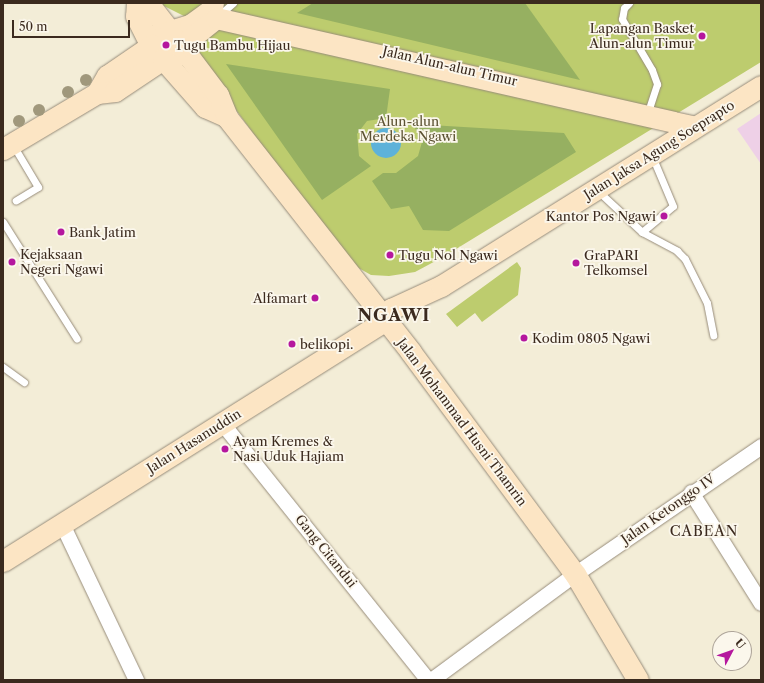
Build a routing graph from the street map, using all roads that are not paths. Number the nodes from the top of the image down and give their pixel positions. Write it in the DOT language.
graph roads {
  1 [pos="137,3"];
  2 [pos="148,3"];
  3 [pos="629,3"];
  4 [pos="215,10"];
  5 [pos="175,39"];
  6 [pos="157,52"];
  7 [pos="761,86"];
  8 [pos="646,116"];
  9 [pos="227,117"];
  10 [pos="690,130"];
  11 [pos="8,146"];
  12 [pos="651,154"];
  13 [pos="596,189"];
  14 [pos="16,200"];
  15 [pos="3,222"];
  16 [pos="642,232"];
  17 [pos="380,323"];
  18 [pos="713,335"];
  19 [pos="77,340"];
  20 [pos="3,366"];
  21 [pos="24,382"];
  22 [pos="222,423"];
  23 [pos="761,446"];
  24 [pos="691,492"];
  25 [pos="62,524"];
  26 [pos="3,561"];
  27 [pos="575,574"];
  28 [pos="761,603"];
  29 [pos="136,680"];
  30 [pos="430,680"];
  31 [pos="638,680"];
  1 -- 6 [label="main road, Jalan Mohammad Husni Thamrin"];
  2 -- 5 [label="main road, Jalan Mohammad Husni Thamrin"];
  3 -- 8 [label="lane"];
  4 -- 5 [label="main road"];
  4 -- 8 [label="main road"];
  4 -- 10 [label="lane, Jalan Alun-alun Timur"];
  5 -- 6 [label="main road"];
  5 -- 9 [label="main road, Jalan Mohammad Husni Thamrin"];
  6 -- 9 [label="main road, Jalan Mohammad Husni Thamrin"];
  6 -- 11 [label="main road"];
  7 -- 10 [label="main road, Jalan Jaksa Agung Soeprapto"];
  8 -- 10 [label="main road"];
  9 -- 17 [label="main road, Jalan Mohammad Husni Thamrin"];
  10 -- 12 [label="main road, Jalan Jaksa Agung Soeprapto"];
  11 -- 14 [label="lane"];
  12 -- 13 [label="main road, Jalan Jaksa Agung Soeprapto"];
  12 -- 16 [label="lane"];
  13 -- 16 [label="lane"];
  13 -- 17 [label="main road, Jalan Jaksa Agung Soeprapto"];
  15 -- 19 [label="lane"];
  16 -- 18 [label="lane"];
  17 -- 22 [label="main road, Jalan Hasanuddin"];
  17 -- 27 [label="main road, Jalan Mohammad Husni Thamrin"];
  20 -- 21 [label="lane"];
  22 -- 25 [label="main road, Jalan Hasanuddin"];
  22 -- 30 [label="street, Gang Citandui"];
  23 -- 24 [label="street, Jalan Ketonggo IV"];
  24 -- 27 [label="street, Jalan Ketonggo IV"];
  24 -- 28 [label="street"];
  25 -- 26 [label="main road, Jalan Hasanuddin"];
  25 -- 29 [label="street"];
  27 -- 30 [label="street, Jalan Ketonggo IV"];
  27 -- 31 [label="main road, Jalan Mohammad Husni Thamrin"];
}
